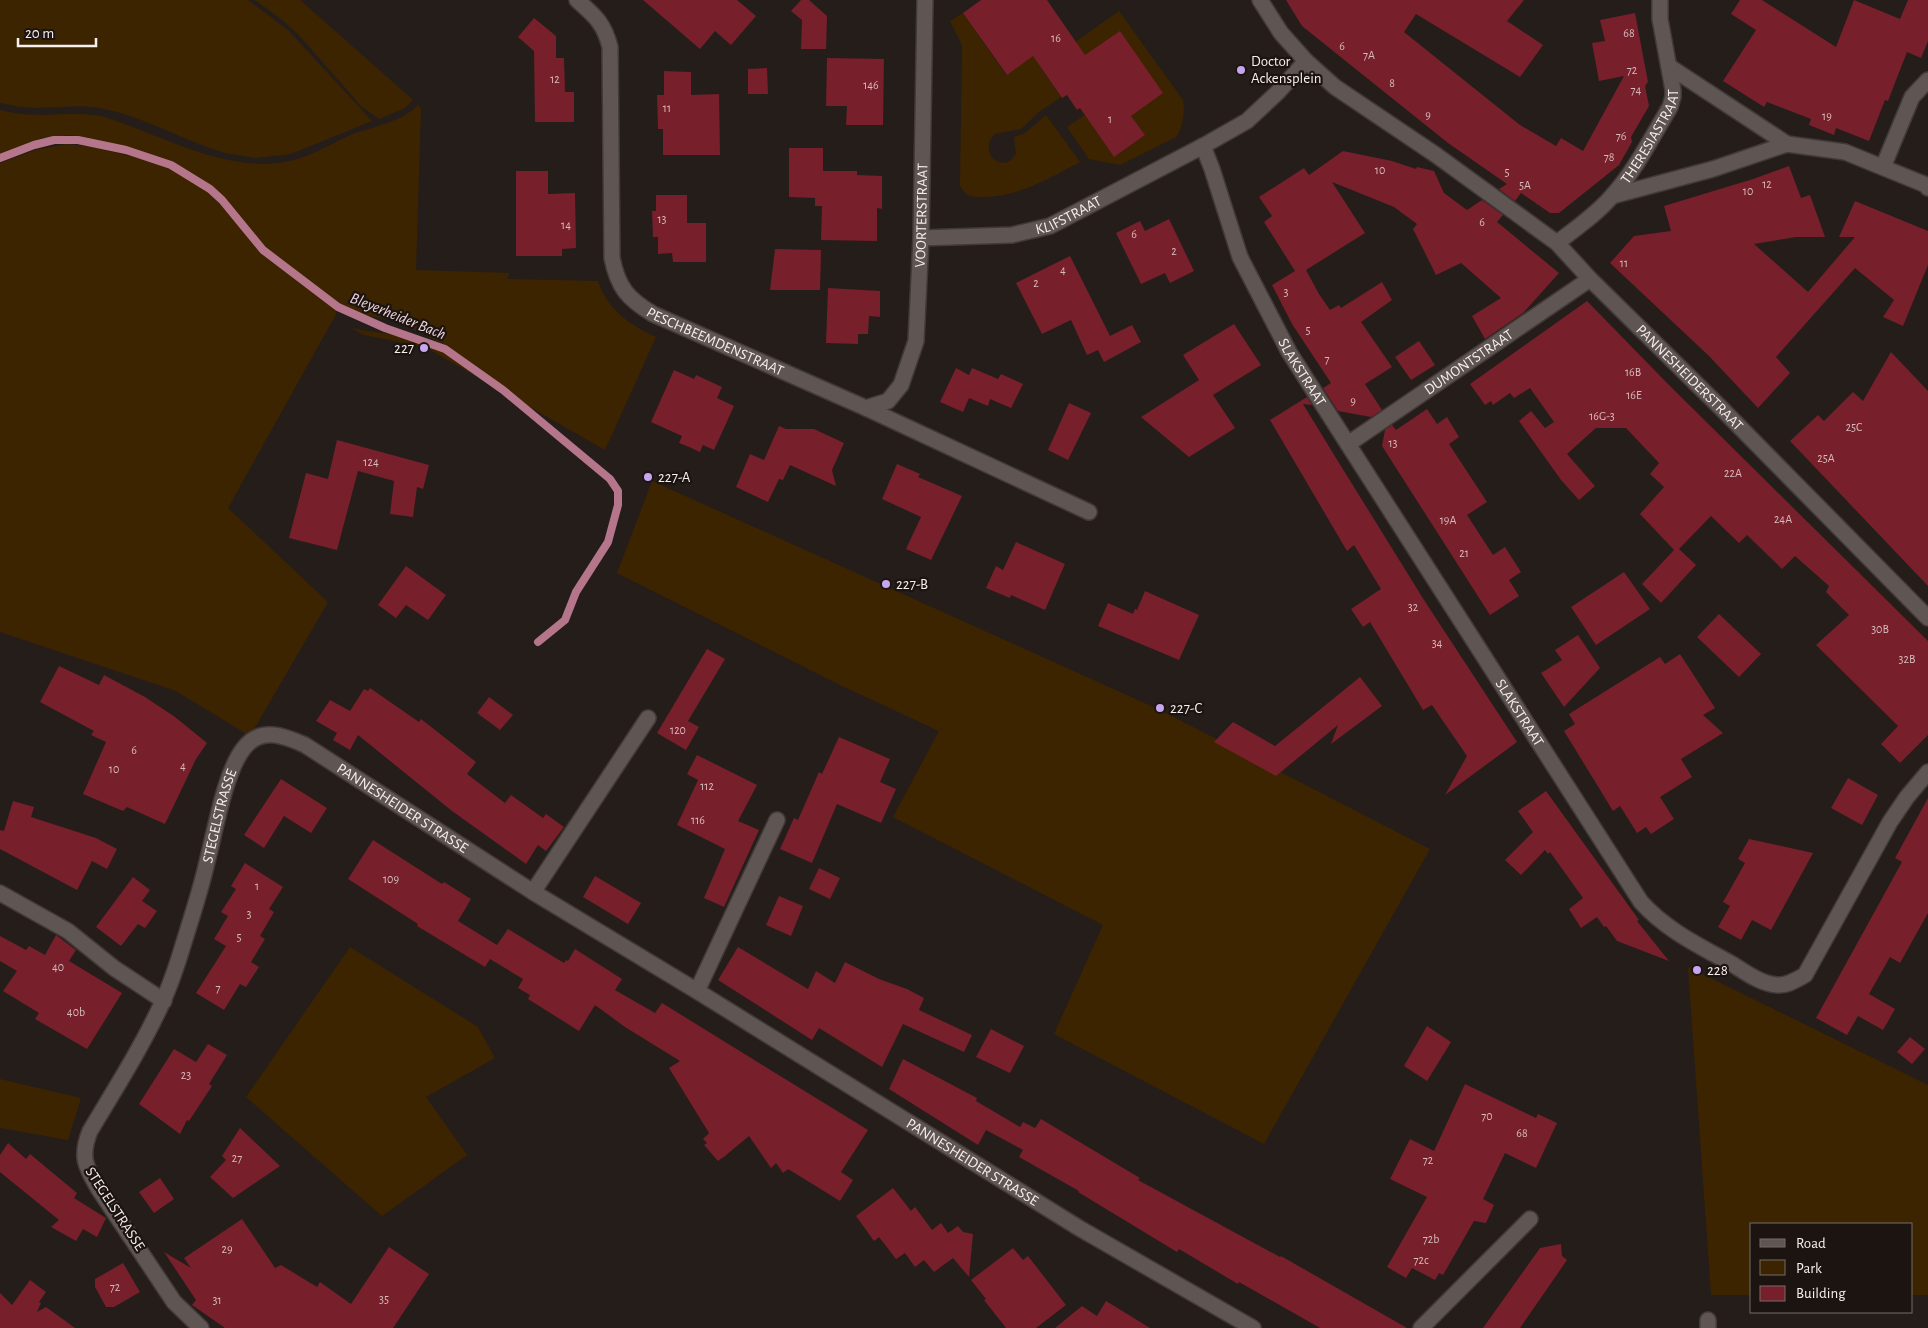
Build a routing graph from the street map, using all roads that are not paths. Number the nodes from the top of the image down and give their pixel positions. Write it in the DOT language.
graph roads {
  1 [pos="577,0"];
  2 [pos="925,0"];
  3 [pos="1260,0"];
  4 [pos="1660,0"];
  5 [pos="1306,60"];
  6 [pos="1670,66"];
  7 [pos="1928,80"];
  8 [pos="1787,144"];
  9 [pos="1203,146"];
  10 [pos="1883,167"];
  11 [pos="1928,188"];
  12 [pos="1612,196"];
  13 [pos="921,238"];
  14 [pos="1557,243"];
  15 [pos="1590,279"];
  16 [pos="866,408"];
  17 [pos="1348,444"];
  18 [pos="1089,512"];
  19 [pos="1928,618"];
  20 [pos="648,718"];
  21 [pos="269,734"];
  22 [pos="1928,772"];
  23 [pos="777,820"];
  24 [pos="533,892"];
  25 [pos="0,893"];
  26 [pos="697,991"];
  27 [pos="164,1000"];
  28 [pos="1530,1219"];
  29 [pos="201,1328"];
  30 [pos="1253,1328"];
  31 [pos="1421,1328"];
  1 -- 16 [label="street, PESCHBEEMDENSTRAAT"];
  2 -- 13 [label="street, VOORTERSTRAAT"];
  3 -- 5 [label="street"];
  4 -- 6 [label="street, THERESIASTRAAT"];
  5 -- 9 [label="street"];
  5 -- 14 [label="street, PANNESHEIDERSTRAAT"];
  6 -- 8 [label="street"];
  6 -- 12 [label="street, THERESIASTRAAT"];
  7 -- 10 [label="street"];
  8 -- 10 [label="street"];
  8 -- 12 [label="street"];
  9 -- 13 [label="street, KLIFSTRAAT"];
  9 -- 17 [label="street, SLAKSTRAAT"];
  10 -- 11 [label="street"];
  12 -- 14 [label="street, THERESIASTRAAT"];
  13 -- 16 [label="street, VOORTERSTRAAT"];
  14 -- 15 [label="street, PANNESHEIDERSTRAAT"];
  15 -- 17 [label="street, DUMONTSTRAAT"];
  15 -- 19 [label="street, PANNESHEIDERSTRAAT"];
  16 -- 18 [label="street, PESCHBEEMDENSTRAAT"];
  17 -- 22 [label="street, SLAKSTRAAT"];
  20 -- 24 [label="street"];
  21 -- 24 [label="street, PANNESHEIDER STRASSE"];
  21 -- 27 [label="street, STEGELSTRASSE"];
  23 -- 26 [label="street"];
  24 -- 26 [label="street, PANNESHEIDER STRASSE"];
  25 -- 27 [label="street"];
  26 -- 30 [label="street, PANNESHEIDER STRASSE"];
  27 -- 29 [label="street, STEGELSTRASSE"];
  28 -- 31 [label="street"];
}
